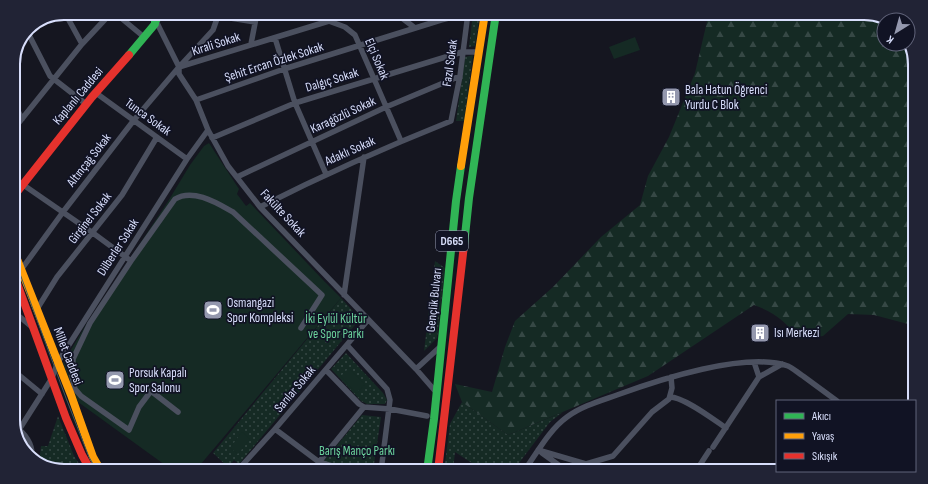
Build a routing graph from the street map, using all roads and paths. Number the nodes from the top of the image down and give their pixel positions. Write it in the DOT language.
graph roads {
  1 [pos="69,20"];
  2 [pos="104,20"];
  3 [pos="123,20"];
  4 [pos="217,20"];
  5 [pos="246,20"];
  6 [pos="408,20"];
  7 [pos="441,20"];
  8 [pos="467,20"];
  9 [pos="484,20"];
  10 [pos="495,20"];
  11 [pos="155,21"];
  12 [pos="329,21"];
  13 [pos="255,22"];
  14 [pos="415,28"];
  15 [pos="30,37"];
  16 [pos="144,37"];
  17 [pos="275,38"];
  18 [pos="82,44"];
  19 [pos="251,44"];
  20 [pos="360,46"];
  21 [pos="462,52"];
  22 [pos="479,52"];
  23 [pos="179,67"];
  24 [pos="284,69"];
  25 [pos="460,76"];
  26 [pos="374,78"];
  27 [pos="54,79"];
  28 [pos="96,93"];
  29 [pos="196,100"];
  30 [pos="295,103"];
  31 [pos="86,104"];
  32 [pos="386,107"];
  33 [pos="20,115"];
  34 [pos="22,119"];
  35 [pos="134,120"];
  36 [pos="20,121"];
  37 [pos="451,121"];
  38 [pos="208,130"];
  39 [pos="157,137"];
  40 [pos="212,138"];
  41 [pos="401,141"];
  42 [pos="311,142"];
  43 [pos="364,157"];
  44 [pos="187,159"];
  45 [pos="326,174"];
  46 [pos="237,178"];
  47 [pos="22,184"];
  48 [pos="260,207"];
  49 [pos="63,212"];
  50 [pos="93,233"];
  51 [pos="125,257"];
  52 [pos="131,261"];
  53 [pos="20,267"];
  54 [pos="20,277"];
  55 [pos="20,281"];
  56 [pos="344,295"];
  57 [pos="37,309"];
  58 [pos="20,317"];
  59 [pos="368,320"];
  60 [pos="34,328"];
  61 [pos="301,328"];
  62 [pos="347,345"];
  63 [pos="441,346"];
  64 [pos="58,362"];
  65 [pos="754,362"];
  66 [pos="782,364"];
  67 [pos="416,369"];
  68 [pos="326,370"];
  69 [pos="20,376"];
  70 [pos="671,377"];
  71 [pos="759,377"];
  72 [pos="52,378"];
  73 [pos="436,392"];
  74 [pos="42,394"];
  75 [pos="670,397"];
  76 [pos="836,400"];
  77 [pos="364,407"];
  78 [pos="390,409"];
  79 [pos="178,412"];
  80 [pos="427,416"];
  81 [pos="21,427"];
  82 [pos="726,428"];
  83 [pos="275,429"];
  84 [pos="22,434"];
  85 [pos="32,450"];
  86 [pos="538,450"];
  87 [pos="319,462"];
  88 [pos="87,464"];
  89 [pos="97,464"];
  90 [pos="243,464"];
  91 [pos="325,464"];
  92 [pos="382,464"];
  93 [pos="428,464"];
  94 [pos="439,464"];
  95 [pos="529,464"];
  96 [pos="557,464"];
  97 [pos="586,464"];
  98 [pos="701,464"];
  1 -- 18 [label="street"];
  2 -- 18 [label="street"];
  3 -- 16 [label="street"];
  4 -- 23 [label="street, Altınçağ Sokak"];
  5 -- 13 [label="street"];
  6 -- 14 [label="street"];
  7 -- 14 [label="street, Fazıl Sokak"];
  8 -- 21 [label="street, Fazıl Sokak"];
  9 -- 22 [label="main road, Gençlik Bulvarı / D665"];
  10 -- 94 [label="main road, Gençlik Bulvarı / D665"];
  11 -- 16 [label="main road, Kaplanlı Caddesi"];
  11 -- 23 [label="street, Fakülte Sokak"];
  12 -- 17 [label="street, Kırali Sokak"];
  12 -- 20 [label="street, Elçi Sokak"];
  13 -- 19 [label="street, Şehit Ercan Özlek Sokak"];
  14 -- 20 [label="street"];
  15 -- 27 [label="street"];
  16 -- 28 [label="main road, Kaplanlı Caddesi"];
  17 -- 19 [label="street, Kırali Sokak"];
  17 -- 24 [label="street"];
  18 -- 27 [label="street"];
  19 -- 23 [label="street, Kırali Sokak"];
  20 -- 24 [label="street, Şehit Ercan Özlek Sokak"];
  20 -- 26 [label="street, Elçi Sokak"];
  21 -- 22 [label="street, Dalgıç Sokak"];
  21 -- 25 [label="street, Fazıl Sokak"];
  21 -- 26 [label="street, Dalgıç Sokak"];
  22 -- 63 [label="main road, Gençlik Bulvarı / D665"];
  23 -- 29 [label="street, Fakülte Sokak"];
  23 -- 35 [label="street, Altınçağ Sokak"];
  24 -- 29 [label="street, Şehit Ercan Özlek Sokak"];
  24 -- 30 [label="street"];
  25 -- 32 [label="street, Karagözlü Sokak"];
  25 -- 37 [label="street, Fazıl Sokak"];
  26 -- 30 [label="street, Dalgıç Sokak"];
  26 -- 32 [label="street, Elçi Sokak"];
  27 -- 31 [label="street"];
  27 -- 34 [label="street"];
  28 -- 31 [label="main road, Kaplanlı Caddesi"];
  28 -- 35 [label="street, Tunca Sokak"];
  29 -- 38 [label="street, Fakülte Sokak"];
  30 -- 40 [label="street, Dalgıç Sokak"];
  30 -- 42 [label="street"];
  31 -- 47 [label="main road, Kaplanlı Caddesi"];
  32 -- 41 [label="street, Elçi Sokak"];
  32 -- 42 [label="street, Karagözlü Sokak"];
  33 -- 34 [label="street"];
  34 -- 36 [label="street"];
  35 -- 39 [label="street, Tunca Sokak"];
  35 -- 49 [label="street, Altınçağ Sokak"];
  37 -- 41 [label="street, Adaklı Sokak"];
  38 -- 40 [label="street, Fakülte Sokak"];
  38 -- 44 [label="street, Dilberler Sokak"];
  39 -- 44 [label="street, Tunca Sokak"];
  39 -- 50 [label="street, Girginel Sokak"];
  40 -- 46 [label="street, Fakülte Sokak"];
  41 -- 43 [label="street, Adaklı Sokak"];
  42 -- 45 [label="street"];
  42 -- 46 [label="street, Karagözlü Sokak"];
  43 -- 45 [label="street, Adaklı Sokak"];
  43 -- 56 [label="street"];
  44 -- 51 [label="street, Dilberler Sokak"];
  45 -- 48 [label="street, Adaklı Sokak"];
  46 -- 48 [label="street, Fakülte Sokak"];
  47 -- 49 [label="street"];
  48 -- 56 [label="street, Fakülte Sokak"];
  49 -- 50 [label="street"];
  49 -- 53 [label="street, Altınçağ Sokak"];
  50 -- 51 [label="street"];
  50 -- 57 [label="street, Girginel Sokak"];
  51 -- 52 [label="street"];
  51 -- 64 [label="street, Dilberler Sokak"];
  52 -- 61 [label="street"];
  52 -- 79 [label="street"];
  54 -- 57 [label="main road, Millet Caddesi"];
  55 -- 60 [label="main road, Millet Caddesi"];
  56 -- 59 [label="street, Fakülte Sokak"];
  57 -- 64 [label="main road, Millet Caddesi"];
  58 -- 60 [label="street"];
  59 -- 62 [label="street, Sarılar Sokak"];
  59 -- 67 [label="street, Fakülte Sokak"];
  60 -- 72 [label="main road, Millet Caddesi"];
  62 -- 68 [label="street, Sarılar Sokak"];
  62 -- 78 [label="street"];
  63 -- 67 [label="street"];
  63 -- 73 [label="main road, Gençlik Bulvarı / D665"];
  64 -- 72 [label="street, Dilberler Sokak"];
  64 -- 89 [label="main road, Millet Caddesi"];
  65 -- 66 [label="street"];
  65 -- 70 [label="street"];
  65 -- 71 [label="street"];
  66 -- 71 [label="street"];
  66 -- 76 [label="street"];
  67 -- 73 [label="street, Fakülte Sokak"];
  68 -- 77 [label="street"];
  68 -- 83 [label="street, Sarılar Sokak"];
  69 -- 74 [label="street"];
  70 -- 75 [label="street"];
  70 -- 86 [label="street"];
  71 -- 82 [label="street"];
  72 -- 74 [label="street, Dilberler Sokak"];
  72 -- 88 [label="main road, Millet Caddesi"];
  73 -- 93 [label="main road, Gençlik Bulvarı / D665"];
  74 -- 81 [label="street, Dilberler Sokak"];
  75 -- 82 [label="street"];
  75 -- 97 [label="street"];
  77 -- 78 [label="street"];
  77 -- 87 [label="street"];
  78 -- 80 [label="street"];
  78 -- 92 [label="street"];
  82 -- 98 [label="street"];
  83 -- 87 [label="street"];
  83 -- 90 [label="street, Sarılar Sokak"];
  84 -- 85 [label="street"];
  86 -- 95 [label="street"];
  86 -- 96 [label="street"];
  86 -- 97 [label="street"];
  87 -- 91 [label="street"];
}
